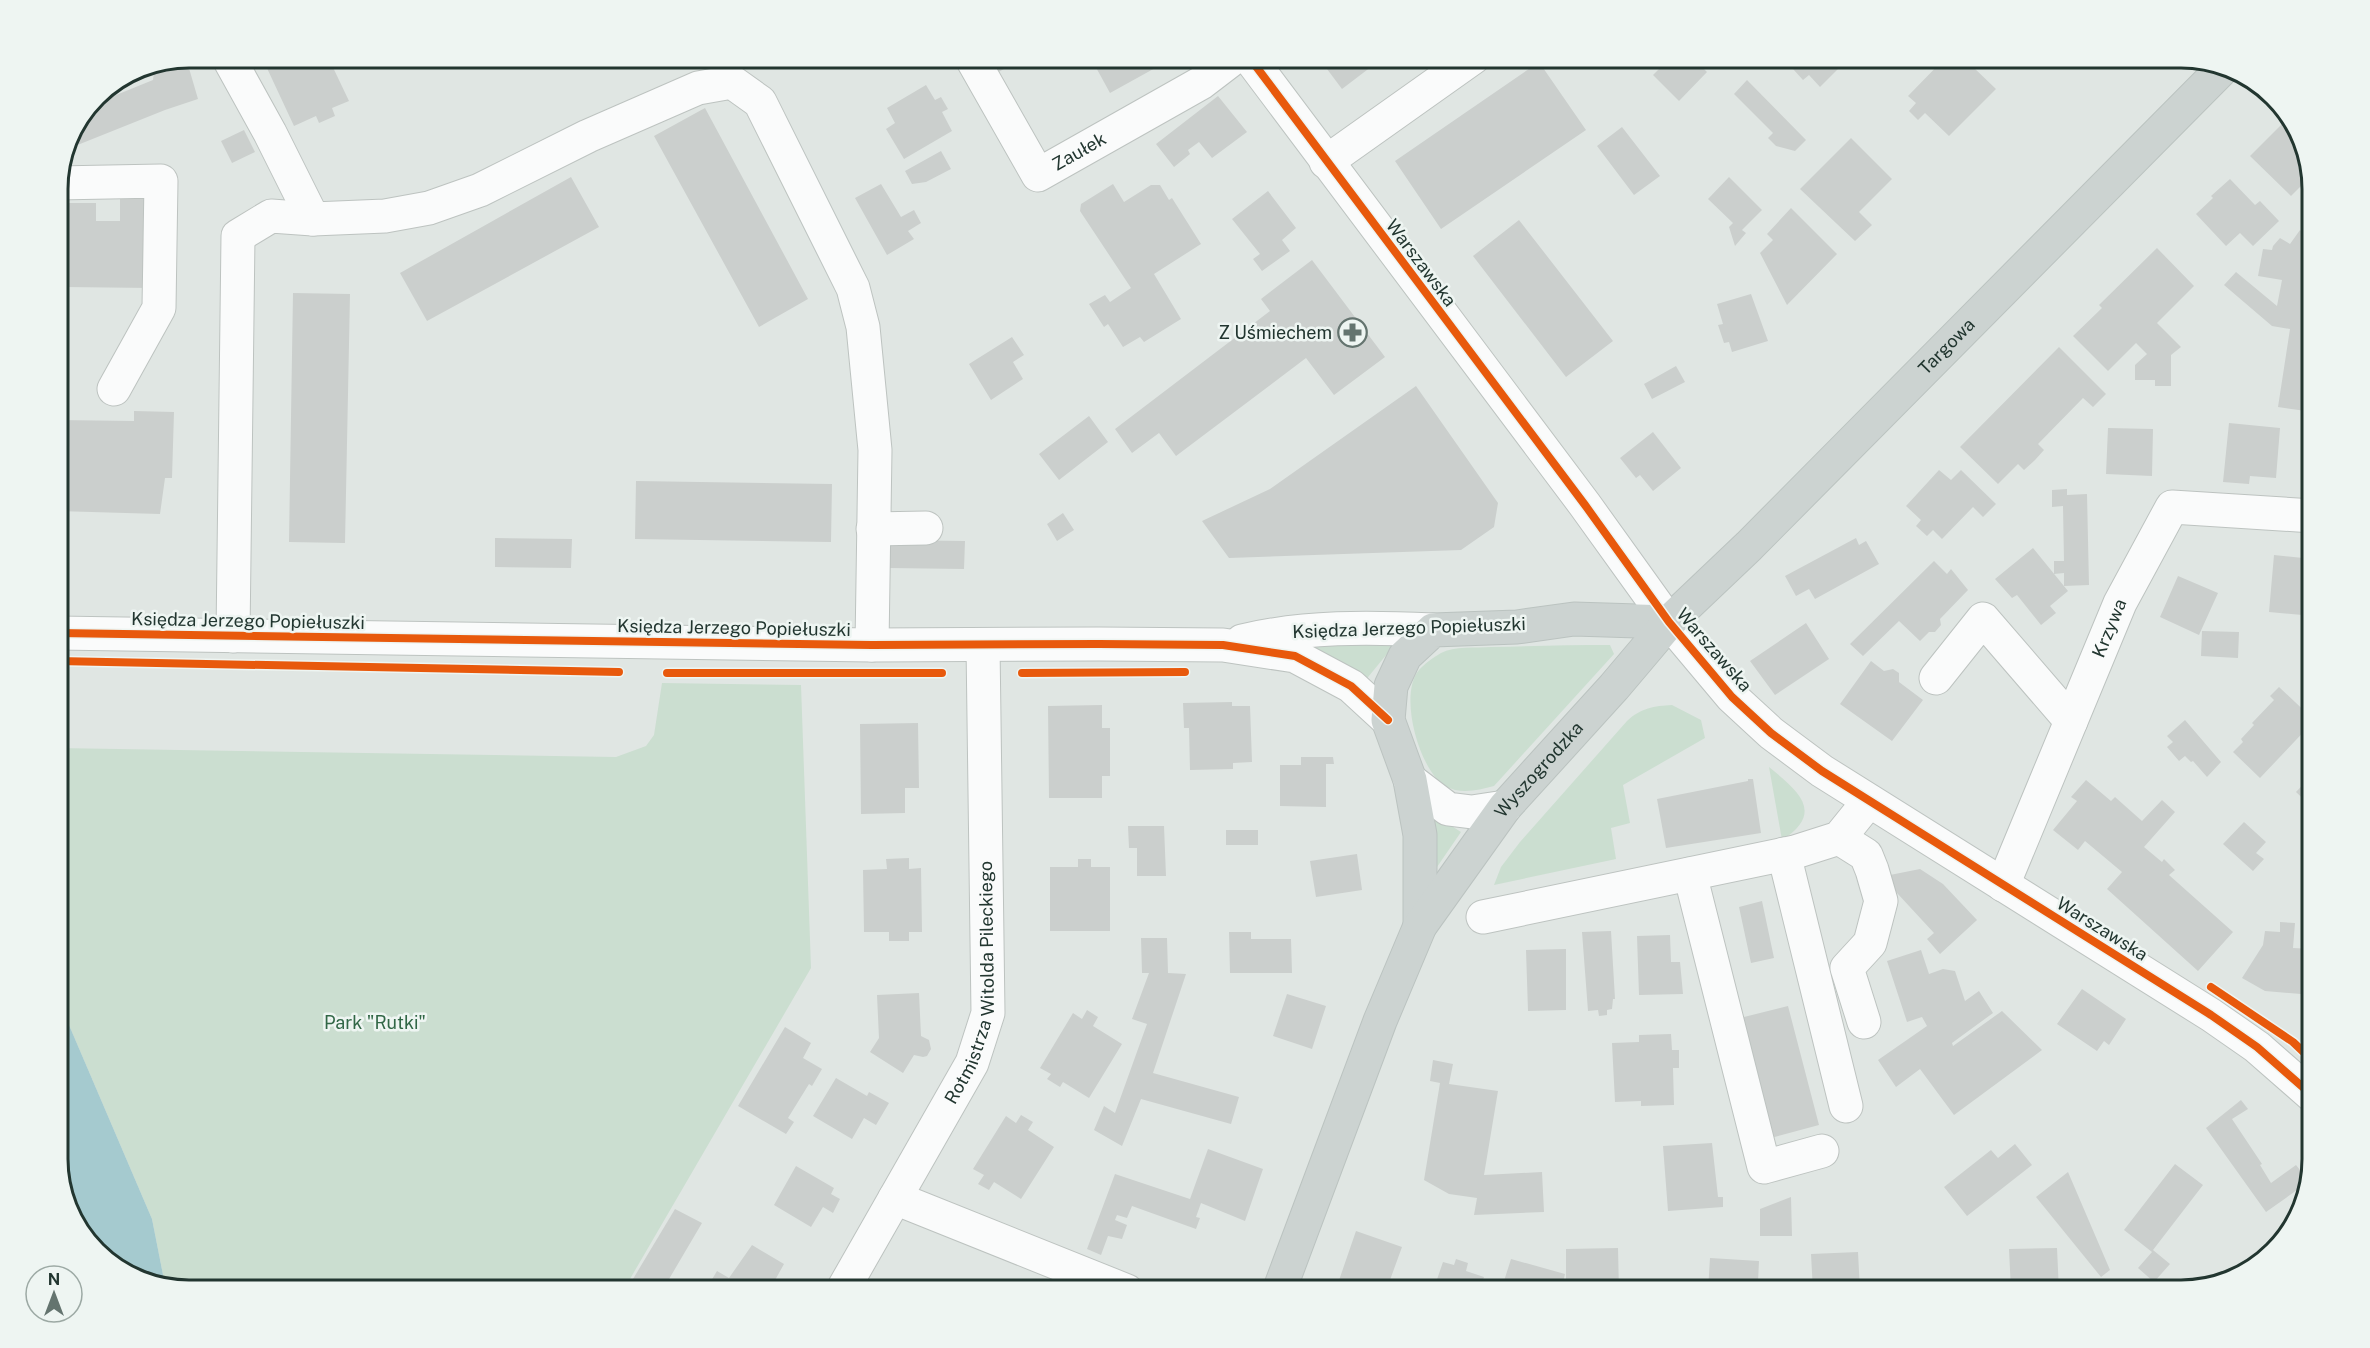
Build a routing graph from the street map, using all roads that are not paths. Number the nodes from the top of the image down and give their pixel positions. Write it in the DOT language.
graph roads {
  1 [pos="234,68"];
  2 [pos="977,68"];
  3 [pos="1221,68"];
  4 [pos="1257,68"];
  5 [pos="1458,68"];
  6 [pos="2218,74"];
  7 [pos="1326,162"];
  8 [pos="68,183"];
  9 [pos="313,219"];
  10 [pos="114,389"];
  11 [pos="2302,515"];
  12 [pos="926,528"];
  13 [pos="873,529"];
  14 [pos="1669,622"];
  15 [pos="1433,630"];
  16 [pos="68,633"];
  17 [pos="233,636"];
  18 [pos="872,645"];
  19 [pos="983,645"];
  20 [pos="1223,645"];
  21 [pos="1936,678"];
  22 [pos="1388,720"];
  23 [pos="2071,721"];
  24 [pos="1410,780"];
  25 [pos="1869,801"];
  26 [pos="1505,807"];
  27 [pos="1839,838"];
  28 [pos="1784,854"];
  29 [pos="1690,874"];
  30 [pos="2003,885"];
  31 [pos="1483,917"];
  32 [pos="1420,926"];
  33 [pos="1864,1022"];
  34 [pos="2302,1086"];
  35 [pos="1846,1106"];
  36 [pos="1822,1151"];
  37 [pos="895,1198"];
  38 [pos="848,1280"];
  39 [pos="1100,1280"];
  40 [pos="1283,1280"];
  1 -- 9 [label="street"];
  2 -- 3 [label="street, Zaułek"];
  4 -- 7 [label="street, Warszawska"];
  5 -- 7 [label="street"];
  6 -- 14 [label="main road, Targowa"];
  7 -- 14 [label="street, Warszawska"];
  8 -- 10 [label="street"];
  9 -- 13 [label="street"];
  9 -- 17 [label="street"];
  11 -- 23 [label="street, Krzywa"];
  12 -- 13 [label="street"];
  13 -- 18 [label="street"];
  14 -- 15 [label="main road, Księdza Jerzego Popiełuszki"];
  14 -- 25 [label="street, Warszawska"];
  14 -- 26 [label="main road, Wyszogrodzka"];
  15 -- 20 [label="street, Księdza Jerzego Popiełuszki"];
  15 -- 22 [label="main road"];
  16 -- 17 [label="street, Księdza Jerzego Popiełuszki"];
  17 -- 18 [label="street, Księdza Jerzego Popiełuszki"];
  18 -- 19 [label="street, Księdza Jerzego Popiełuszki"];
  19 -- 20 [label="street, Księdza Jerzego Popiełuszki"];
  19 -- 37 [label="street, Rotmistrza Witolda Pileckiego"];
  20 -- 22 [label="street, Księdza Jerzego Popiełuszki"];
  21 -- 23 [label="street"];
  22 -- 24 [label="main road, Wyszogrodzka"];
  23 -- 30 [label="street, Krzywa"];
  24 -- 26 [label="street"];
  24 -- 32 [label="main road, Wyszogrodzka"];
  25 -- 27 [label="street"];
  25 -- 30 [label="street, Warszawska"];
  26 -- 32 [label="main road, Wyszogrodzka"];
  27 -- 28 [label="street"];
  27 -- 33 [label="street"];
  28 -- 29 [label="street"];
  28 -- 35 [label="street"];
  29 -- 31 [label="street"];
  29 -- 36 [label="street"];
  30 -- 34 [label="street, Warszawska"];
  32 -- 40 [label="main road, Wyszogrodzka"];
  37 -- 38 [label="street, Rotmistrza Witolda Pileckiego"];
  37 -- 39 [label="street"];
}
